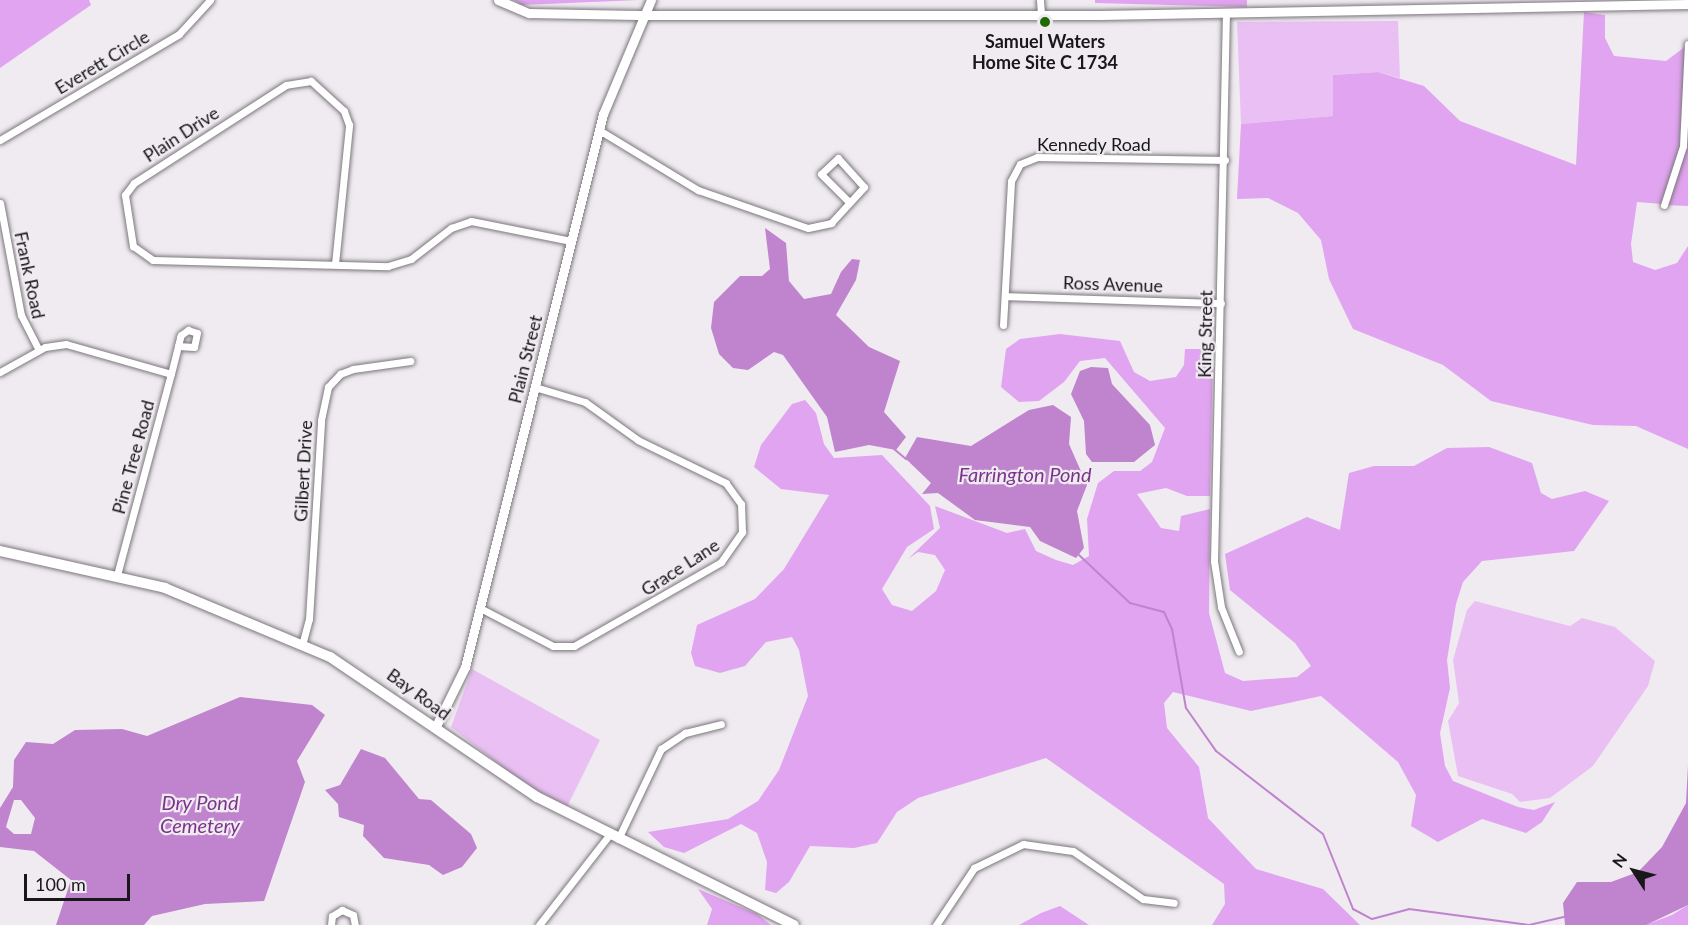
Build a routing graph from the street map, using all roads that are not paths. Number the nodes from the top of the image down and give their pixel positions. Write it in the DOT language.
graph roads {
  1 [pos="210,0"];
  2 [pos="498,0"];
  3 [pos="651,0"];
  4 [pos="1040,0"];
  5 [pos="1688,4"];
  6 [pos="1226,12"];
  7 [pos="1041,14"];
  8 [pos="645,15"];
  9 [pos="1688,44"];
  10 [pos="599,130"];
  11 [pos="0,140"];
  12 [pos="1226,160"];
  13 [pos="849,202"];
  14 [pos="0,203"];
  15 [pos="1664,205"];
  16 [pos="571,242"];
  17 [pos="335,264"];
  18 [pos="1005,296"];
  19 [pos="1221,303"];
  20 [pos="1003,325"];
  21 [pos="178,346"];
  22 [pos="39,350"];
  23 [pos="410,361"];
  24 [pos="0,372"];
  25 [pos="171,374"];
  26 [pos="535,387"];
  27 [pos="0,551"];
  28 [pos="117,575"];
  29 [pos="480,608"];
  30 [pos="302,645"];
  31 [pos="1239,652"];
  32 [pos="721,724"];
  33 [pos="436,726"];
  34 [pos="613,837"];
  35 [pos="1174,903"];
  36 [pos="331,925"];
  37 [pos="355,925"];
  38 [pos="539,925"];
  39 [pos="794,925"];
  40 [pos="936,925"];
  1 -- 11 [label="street, Everett Circle"];
  2 -- 8 [label="street"];
  3 -- 8 [label="street, Plain Street"];
  4 -- 7 [label="street"];
  5 -- 6 [label="street"];
  6 -- 7 [label="street"];
  6 -- 12 [label="street, King Street"];
  7 -- 8 [label="street"];
  8 -- 10 [label="street, Plain Street"];
  9 -- 15 [label="street"];
  10 -- 13 [label="street"];
  10 -- 16 [label="street, Plain Street"];
  12 -- 18 [label="street, Kennedy Road"];
  12 -- 19 [label="street, King Street"];
  13 -- 13 [label="street"];
  14 -- 22 [label="street, Frank Road"];
  16 -- 17 [label="street, Plain Drive"];
  16 -- 26 [label="street, Plain Street"];
  17 -- 17 [label="street, Plain Drive"];
  18 -- 19 [label="street, Ross Avenue"];
  18 -- 20 [label="street, Kennedy Road"];
  19 -- 31 [label="street, King Street"];
  21 -- 25 [label="street, Pine Tree Road"];
  22 -- 24 [label="street"];
  22 -- 25 [label="street"];
  23 -- 30 [label="street, Gilbert Drive"];
  25 -- 28 [label="street, Pine Tree Road"];
  26 -- 29 [label="street, Plain Street"];
  26 -- 29 [label="street, Grace Lane"];
  27 -- 28 [label="main road, Bay Road"];
  28 -- 30 [label="main road, Bay Road"];
  29 -- 33 [label="street, Plain Street"];
  30 -- 33 [label="main road, Bay Road"];
  32 -- 34 [label="street"];
  33 -- 34 [label="main road, Bay Road"];
  34 -- 38 [label="street"];
  34 -- 39 [label="main road, Bay Road"];
  35 -- 40 [label="street"];
  36 -- 37 [label="street"];
}
